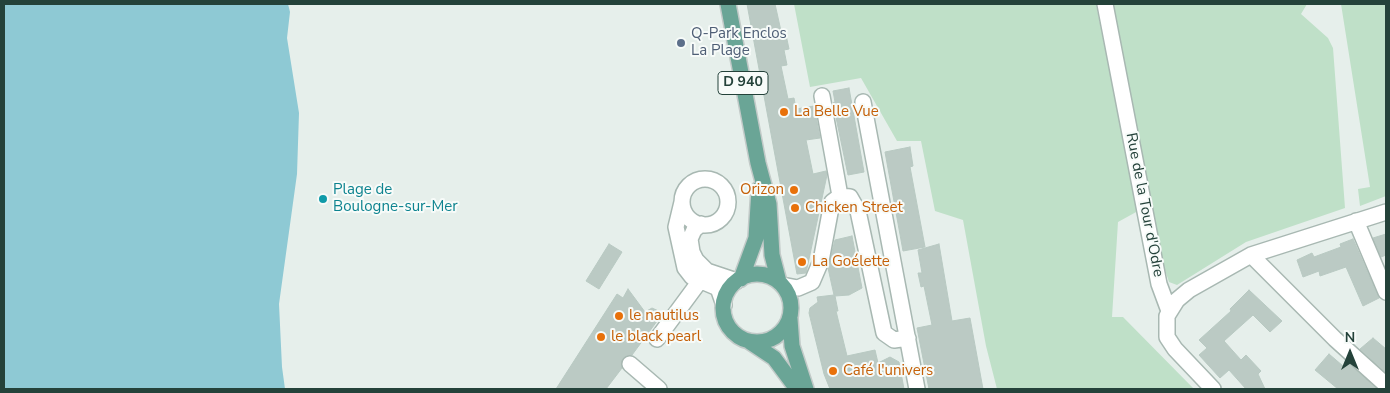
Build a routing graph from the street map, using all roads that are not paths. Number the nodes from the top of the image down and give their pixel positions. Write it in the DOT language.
graph roads {
  1 [pos="728,4"];
  2 [pos="1104,4"];
  3 [pos="822,96"];
  4 [pos="863,102"];
  5 [pos="758,163"];
  6 [pos="840,196"];
  7 [pos="682,202"];
  8 [pos="1386,212"];
  9 [pos="1356,221"];
  10 [pos="702,224"];
  11 [pos="1251,255"];
  12 [pos="704,276"];
  13 [pos="739,280"];
  14 [pos="781,284"];
  15 [pos="1386,292"];
  16 [pos="724,306"];
  17 [pos="1170,311"];
  18 [pos="790,319"];
  19 [pos="908,338"];
  20 [pos="657,339"];
  21 [pos="750,342"];
  22 [pos="630,364"];
  23 [pos="1386,385"];
  24 [pos="659,389"];
  25 [pos="797,389"];
  26 [pos="806,389"];
  27 [pos="917,389"];
  28 [pos="1213,389"];
  1 -- 5 [label="main road, D 940"];
  2 -- 17 [label="street, Rue de la Tour d'Odre"];
  3 -- 6 [label="street"];
  4 -- 19 [label="street"];
  5 -- 13 [label="main road, D 940"];
  5 -- 14 [label="main road, D 940"];
  6 -- 14 [label="street"];
  6 -- 19 [label="street"];
  7 -- 10 [label="street"];
  7 -- 10 [label="street"];
  7 -- 12 [label="street"];
  8 -- 9 [label="street"];
  9 -- 11 [label="street"];
  9 -- 15 [label="street"];
  10 -- 12 [label="street"];
  11 -- 17 [label="street"];
  11 -- 23 [label="street"];
  12 -- 13 [label="street"];
  12 -- 16 [label="street"];
  12 -- 20 [label="street"];
  13 -- 14 [label="main road"];
  13 -- 16 [label="main road"];
  14 -- 18 [label="main road"];
  16 -- 21 [label="main road"];
  17 -- 28 [label="street, Rue de la Tour d'Odre"];
  18 -- 21 [label="main road"];
  18 -- 26 [label="main road"];
  19 -- 27 [label="street"];
  21 -- 25 [label="main road"];
  22 -- 24 [label="street"];
}
